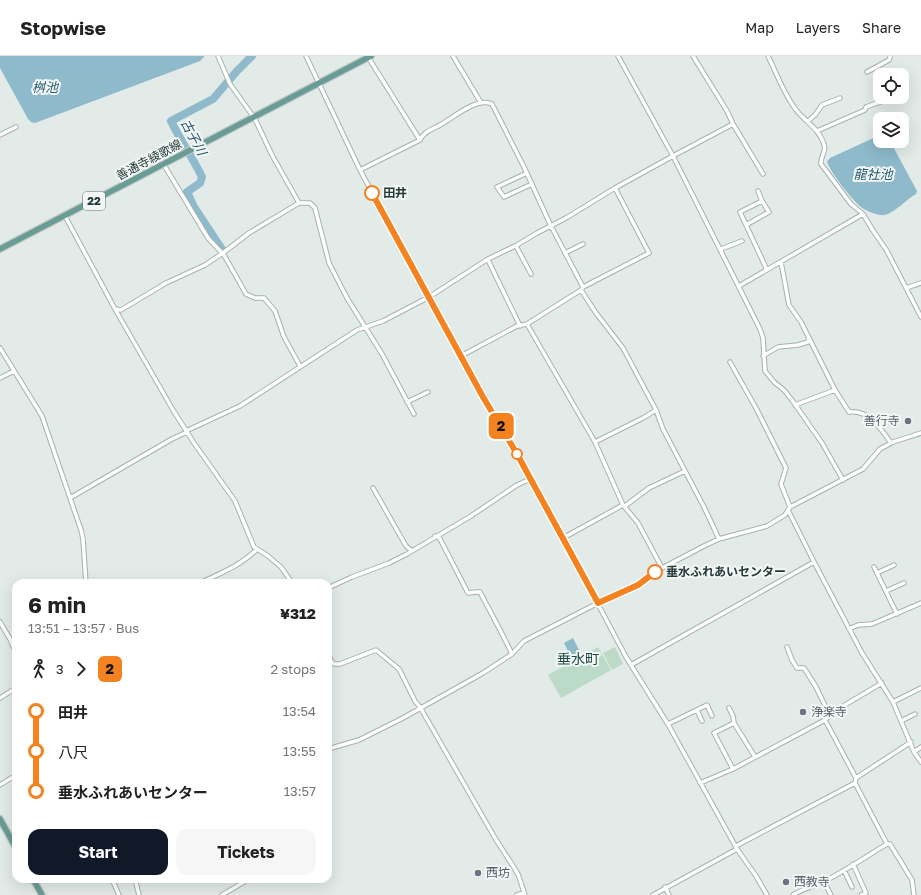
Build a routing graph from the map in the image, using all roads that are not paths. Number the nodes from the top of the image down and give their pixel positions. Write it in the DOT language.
graph roads {
  1 [pos="218,56"];
  2 [pos="306,56"];
  3 [pos="453,56"];
  4 [pos="618,56"];
  5 [pos="693,56"];
  6 [pos="768,56"];
  7 [pos="890,56"];
  8 [pos="369,57"];
  9 [pos="867,72"];
  10 [pos="318,84"];
  11 [pos="840,98"];
  12 [pos="481,103"];
  13 [pos="874,104"];
  14 [pos="254,117"];
  15 [pos="808,121"];
  16 [pos="733,124"];
  17 [pos="16,127"];
  18 [pos="817,131"];
  19 [pos="0,135"];
  20 [pos="420,140"];
  21 [pos="672,156"];
  22 [pos="164,165"];
  23 [pos="360,170"];
  24 [pos="527,173"];
  25 [pos="763,174"];
  26 [pos="532,184"];
  27 [pos="615,188"];
  28 [pos="758,191"];
  29 [pos="762,201"];
  30 [pos="299,202"];
  31 [pos="863,214"];
  32 [pos="65,215"];
  33 [pos="746,225"];
  34 [pos="551,226"];
  35 [pos="742,241"];
  36 [pos="583,244"];
  37 [pos="516,246"];
  38 [pos="720,249"];
  39 [pos="0,250"];
  40 [pos="223,253"];
  41 [pos="566,253"];
  42 [pos="488,260"];
  43 [pos="781,262"];
  44 [pos="767,270"];
  45 [pos="531,274"];
  46 [pos="921,282"];
  47 [pos="739,286"];
  48 [pos="582,288"];
  49 [pos="906,288"];
  50 [pos="429,297"];
  51 [pos="115,309"];
  52 [pos="921,317"];
  53 [pos="527,324"];
  54 [pos="365,326"];
  55 [pos="520,326"];
  56 [pos="809,338"];
  57 [pos="0,348"];
  58 [pos="461,356"];
  59 [pos="763,356"];
  60 [pos="730,362"];
  61 [pos="300,366"];
  62 [pos="14,371"];
  63 [pos="0,378"];
  64 [pos="835,390"];
  65 [pos="428,392"];
  66 [pos="407,402"];
  67 [pos="795,404"];
  68 [pos="656,410"];
  69 [pos="414,414"];
  70 [pos="186,432"];
  71 [pos="921,433"];
  72 [pos="595,442"];
  73 [pos="891,443"];
  74 [pos="685,471"];
  75 [pos="530,479"];
  76 [pos="843,480"];
  77 [pos="373,488"];
  78 [pos="70,498"];
  79 [pos="624,505"];
  80 [pos="789,509"];
  81 [pos="435,536"];
  82 [pos="563,538"];
  83 [pos="719,539"];
  84 [pos="257,549"];
  85 [pos="411,550"];
  86 [pos="814,562"];
  87 [pos="894,565"];
  88 [pos="874,567"];
  89 [pos="662,568"];
  90 [pos="877,573"];
  91 [pos="86,579"];
  92 [pos="208,579"];
  93 [pos="289,579"];
  94 [pos="904,583"];
  95 [pos="332,586"];
  96 [pos="886,591"];
  97 [pos="598,603"];
  98 [pos="921,603"];
  99 [pos="897,614"];
  100 [pos="0,622"];
  101 [pos="850,629"];
  102 [pos="12,644"];
  103 [pos="787,647"];
  104 [pos="512,654"];
  105 [pos="332,662"];
  106 [pos="631,665"];
  107 [pos="882,683"];
  108 [pos="921,688"];
  109 [pos="12,690"];
  110 [pos="0,698"];
  111 [pos="893,702"];
  112 [pos="420,707"];
  113 [pos="729,708"];
  114 [pos="697,710"];
  115 [pos="915,714"];
  116 [pos="712,716"];
  117 [pos="830,716"];
  118 [pos="825,720"];
  119 [pos="702,721"];
  120 [pos="901,721"];
  121 [pos="734,723"];
  122 [pos="668,724"];
  123 [pos="911,742"];
  124 [pos="921,747"];
  125 [pos="332,748"];
  126 [pos="914,752"];
  127 [pos="755,757"];
  128 [pos="921,762"];
  129 [pos="733,769"];
  130 [pos="12,778"];
  131 [pos="856,781"];
  132 [pos="700,783"];
  133 [pos="0,785"];
  134 [pos="0,820"];
  135 [pos="12,841"];
  136 [pos="887,844"];
  137 [pos="736,847"];
  138 [pos="853,864"];
  139 [pos="844,870"];
  140 [pos="824,882"];
  141 [pos="35,883"];
  142 [pos="114,883"];
  143 [pos="136,883"];
  144 [pos="242,883"];
  145 [pos="852,887"];
  146 [pos="665,888"];
  147 [pos="524,894"];
  148 [pos="42,895"];
  149 [pos="119,895"];
  150 [pos="139,895"];
  151 [pos="222,895"];
  152 [pos="518,895"];
  153 [pos="653,895"];
  154 [pos="669,895"];
  155 [pos="766,895"];
  156 [pos="793,895"];
  157 [pos="830,895"];
  158 [pos="861,895"];
  159 [pos="914,895"];
  1 -- 14 [label="street"];
  2 -- 10 [label="street"];
  3 -- 12 [label="street"];
  4 -- 21 [label="street"];
  5 -- 16 [label="street"];
  6 -- 15 [label="street"];
  7 -- 9 [label="street"];
  8 -- 10 [label="main road, 善通寺綾歌線 / 22"];
  8 -- 20 [label="street"];
  10 -- 14 [label="main road, 善通寺綾歌線 / 22"];
  10 -- 23 [label="street"];
  11 -- 15 [label="street"];
  12 -- 20 [label="street"];
  12 -- 24 [label="street"];
  13 -- 18 [label="street"];
  14 -- 22 [label="main road, 善通寺綾歌線 / 22"];
  14 -- 30 [label="street"];
  15 -- 18 [label="street"];
  16 -- 21 [label="street"];
  16 -- 25 [label="street"];
  17 -- 19 [label="street"];
  18 -- 31 [label="street"];
  20 -- 23 [label="street"];
  21 -- 27 [label="street"];
  21 -- 38 [label="street"];
  22 -- 32 [label="main road, 善通寺綾歌線 / 22"];
  22 -- 40 [label="street"];
  23 -- 50 [label="street"];
  24 -- 26 [label="street"];
  24 -- 26 [label="street"];
  26 -- 34 [label="street"];
  27 -- 34 [label="street"];
  27 -- 48 [label="street"];
  28 -- 29 [label="street"];
  29 -- 33 [label="street"];
  29 -- 33 [label="street"];
  30 -- 40 [label="street"];
  30 -- 54 [label="street"];
  31 -- 43 [label="street"];
  31 -- 49 [label="street"];
  32 -- 39 [label="main road, 善通寺綾歌線 / 22"];
  32 -- 51 [label="street"];
  33 -- 44 [label="street"];
  34 -- 37 [label="street"];
  34 -- 41 [label="street"];
  35 -- 38 [label="street"];
  36 -- 41 [label="street"];
  37 -- 42 [label="street"];
  37 -- 45 [label="street"];
  38 -- 47 [label="street"];
  40 -- 51 [label="street"];
  40 -- 61 [label="street"];
  41 -- 48 [label="street"];
  42 -- 50 [label="street"];
  42 -- 55 [label="street"];
  43 -- 44 [label="street"];
  43 -- 56 [label="street"];
  44 -- 47 [label="street"];
  46 -- 49 [label="street"];
  47 -- 59 [label="street"];
  48 -- 53 [label="street"];
  48 -- 68 [label="street"];
  49 -- 52 [label="street"];
  50 -- 54 [label="street"];
  50 -- 58 [label="street"];
  51 -- 70 [label="street"];
  53 -- 55 [label="street"];
  53 -- 72 [label="street"];
  54 -- 61 [label="street"];
  54 -- 66 [label="street"];
  55 -- 58 [label="street"];
  56 -- 59 [label="street"];
  56 -- 64 [label="street"];
  57 -- 62 [label="street"];
  58 -- 75 [label="street"];
  59 -- 67 [label="street"];
  60 -- 80 [label="street"];
  61 -- 70 [label="street"];
  62 -- 63 [label="street"];
  62 -- 78 [label="street"];
  64 -- 67 [label="street"];
  64 -- 73 [label="street"];
  65 -- 66 [label="street"];
  66 -- 69 [label="street"];
  67 -- 76 [label="street"];
  68 -- 72 [label="street"];
  68 -- 74 [label="street"];
  70 -- 78 [label="street"];
  70 -- 84 [label="street"];
  71 -- 73 [label="street"];
  72 -- 79 [label="street"];
  73 -- 76 [label="street"];
  74 -- 79 [label="street"];
  74 -- 83 [label="street"];
  75 -- 81 [label="street"];
  75 -- 82 [label="street"];
  76 -- 80 [label="street"];
  77 -- 85 [label="street"];
  78 -- 91 [label="street"];
  79 -- 82 [label="street"];
  79 -- 89 [label="street"];
  80 -- 83 [label="street"];
  80 -- 86 [label="street"];
  81 -- 85 [label="street"];
  81 -- 104 [label="street"];
  82 -- 97 [label="street"];
  83 -- 89 [label="street"];
  84 -- 92 [label="street"];
  84 -- 93 [label="street"];
  85 -- 95 [label="street"];
  86 -- 101 [label="street"];
  86 -- 106 [label="street"];
  87 -- 90 [label="street"];
  88 -- 90 [label="street"];
  89 -- 97 [label="street"];
  90 -- 96 [label="street"];
  94 -- 96 [label="street"];
  96 -- 99 [label="street"];
  97 -- 104 [label="street"];
  97 -- 106 [label="street"];
  98 -- 99 [label="street"];
  99 -- 101 [label="street"];
  100 -- 102 [label="street"];
  101 -- 107 [label="street"];
  103 -- 117 [label="street"];
  104 -- 112 [label="street"];
  105 -- 112 [label="street"];
  106 -- 122 [label="street"];
  107 -- 111 [label="street"];
  107 -- 117 [label="street"];
  108 -- 111 [label="street"];
  109 -- 110 [label="street"];
  111 -- 120 [label="street"];
  112 -- 125 [label="street"];
  112 -- 147 [label="street"];
  113 -- 121 [label="street"];
  114 -- 116 [label="street"];
  114 -- 119 [label="street"];
  114 -- 122 [label="street"];
  115 -- 120 [label="street"];
  117 -- 118 [label="street"];
  118 -- 127 [label="street"];
  118 -- 131 [label="street"];
  120 -- 123 [label="street"];
  121 -- 127 [label="street"];
  121 -- 129 [label="street"];
  122 -- 132 [label="street"];
  123 -- 126 [label="street"];
  123 -- 131 [label="street"];
  124 -- 126 [label="street"];
  126 -- 128 [label="street"];
  127 -- 129 [label="street"];
  129 -- 132 [label="street"];
  130 -- 133 [label="street"];
  131 -- 136 [label="street"];
  131 -- 137 [label="street"];
  132 -- 137 [label="street"];
  134 -- 135 [label="main road"];
  136 -- 138 [label="street"];
  136 -- 159 [label="street"];
  137 -- 146 [label="street"];
  137 -- 155 [label="street"];
  138 -- 139 [label="street"];
  138 -- 158 [label="street"];
  139 -- 140 [label="street"];
  139 -- 145 [label="street"];
  140 -- 156 [label="street"];
  140 -- 157 [label="street"];
  141 -- 148 [label="main road"];
  142 -- 149 [label="street"];
  143 -- 150 [label="street"];
  144 -- 151 [label="street"];
  146 -- 153 [label="street"];
  146 -- 154 [label="street"];
  147 -- 152 [label="street"];
}
